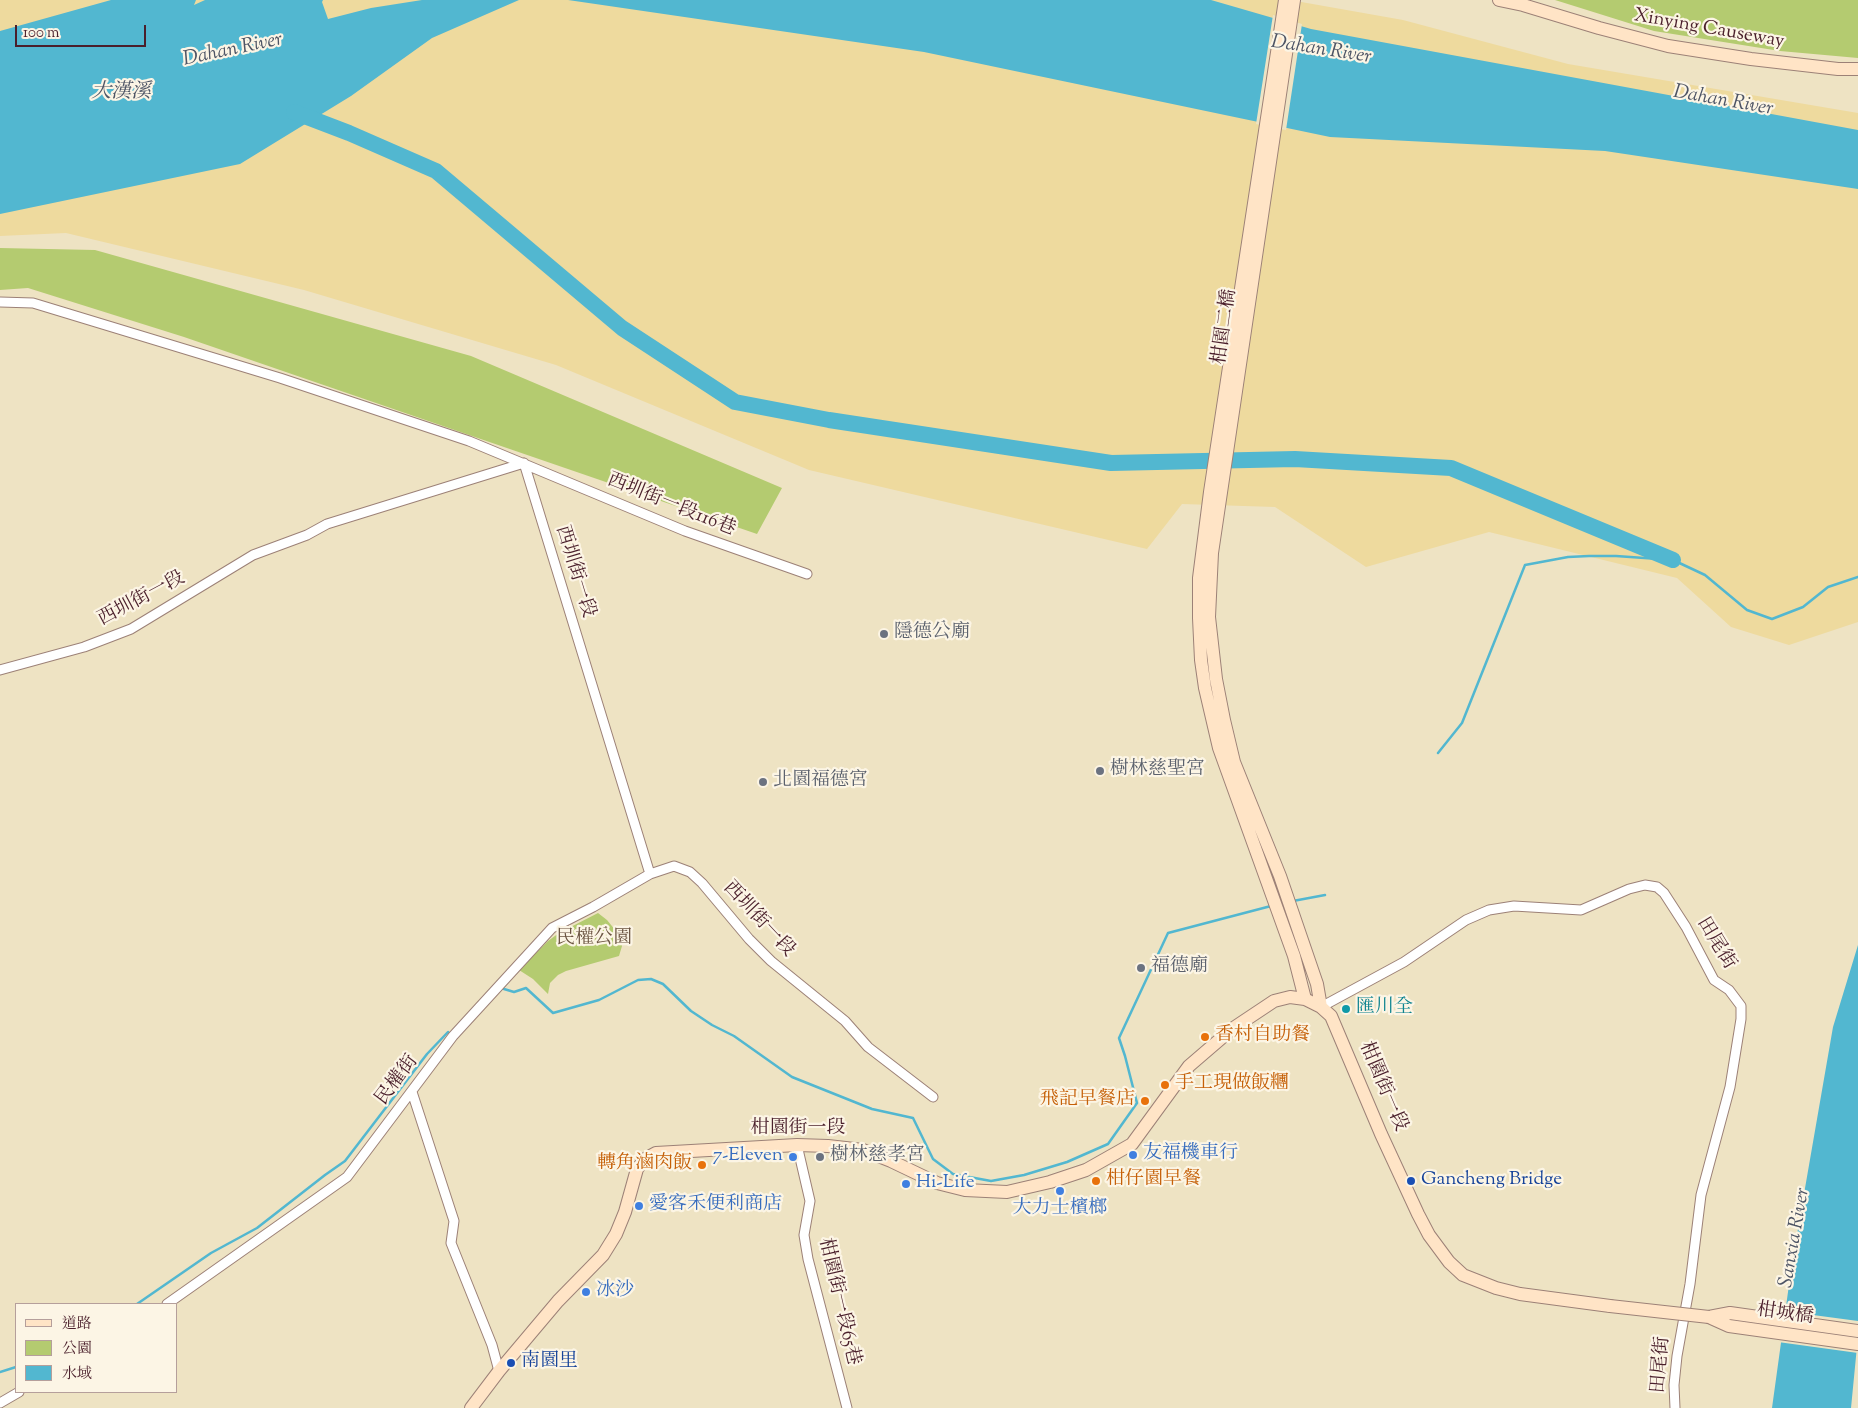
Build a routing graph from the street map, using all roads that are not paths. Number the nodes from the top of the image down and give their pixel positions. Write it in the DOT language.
graph roads {
  1 [pos="1285,0"];
  2 [pos="1294,0"];
  3 [pos="1499,0"];
  4 [pos="1858,68"];
  5 [pos="0,302"];
  6 [pos="524,463"];
  7 [pos="807,574"];
  8 [pos="1208,660"];
  9 [pos="0,670"];
  10 [pos="650,874"];
  11 [pos="1305,999"];
  12 [pos="1321,1007"];
  13 [pos="412,1092"];
  14 [pos="933,1097"];
  15 [pos="797,1145"];
  16 [pos="168,1303"];
  17 [pos="1610,1306"];
  18 [pos="1709,1317"];
  19 [pos="1858,1331"];
  20 [pos="1858,1344"];
  21 [pos="499,1371"];
  22 [pos="17,1393"];
  23 [pos="0,1403"];
  24 [pos="470,1408"];
  25 [pos="847,1408"];
  26 [pos="1675,1408"];
  1 -- 8 [label="street, 柑園二橋"];
  2 -- 8 [label="street, 柑園二橋"];
  3 -- 4 [label="street, Xinying Causeway"];
  5 -- 6 [label="street, 西圳街一段116巷"];
  6 -- 7 [label="street, 西圳街一段116巷"];
  6 -- 9 [label="street, 西圳街一段"];
  6 -- 10 [label="street, 西圳街一段"];
  8 -- 11 [label="street"];
  8 -- 12 [label="street"];
  10 -- 13 [label="street, 民權街"];
  10 -- 14 [label="street, 西圳街一段"];
  11 -- 12 [label="street, 柑園街一段"];
  11 -- 15 [label="street, 柑園街一段"];
  12 -- 17 [label="street, 柑園街一段"];
  12 -- 26 [label="street, 田尾街"];
  13 -- 16 [label="street, 民權街"];
  13 -- 21 [label="street"];
  15 -- 21 [label="street, 柑園街一段"];
  15 -- 25 [label="street, 柑園街一段65巷"];
  17 -- 18 [label="street, 柑城橋, bridge"];
  18 -- 19 [label="street, 柑城橋"];
  18 -- 20 [label="street, 柑城橋"];
  21 -- 24 [label="street, 柑園街一段"];
  22 -- 23 [label="street"];
}
